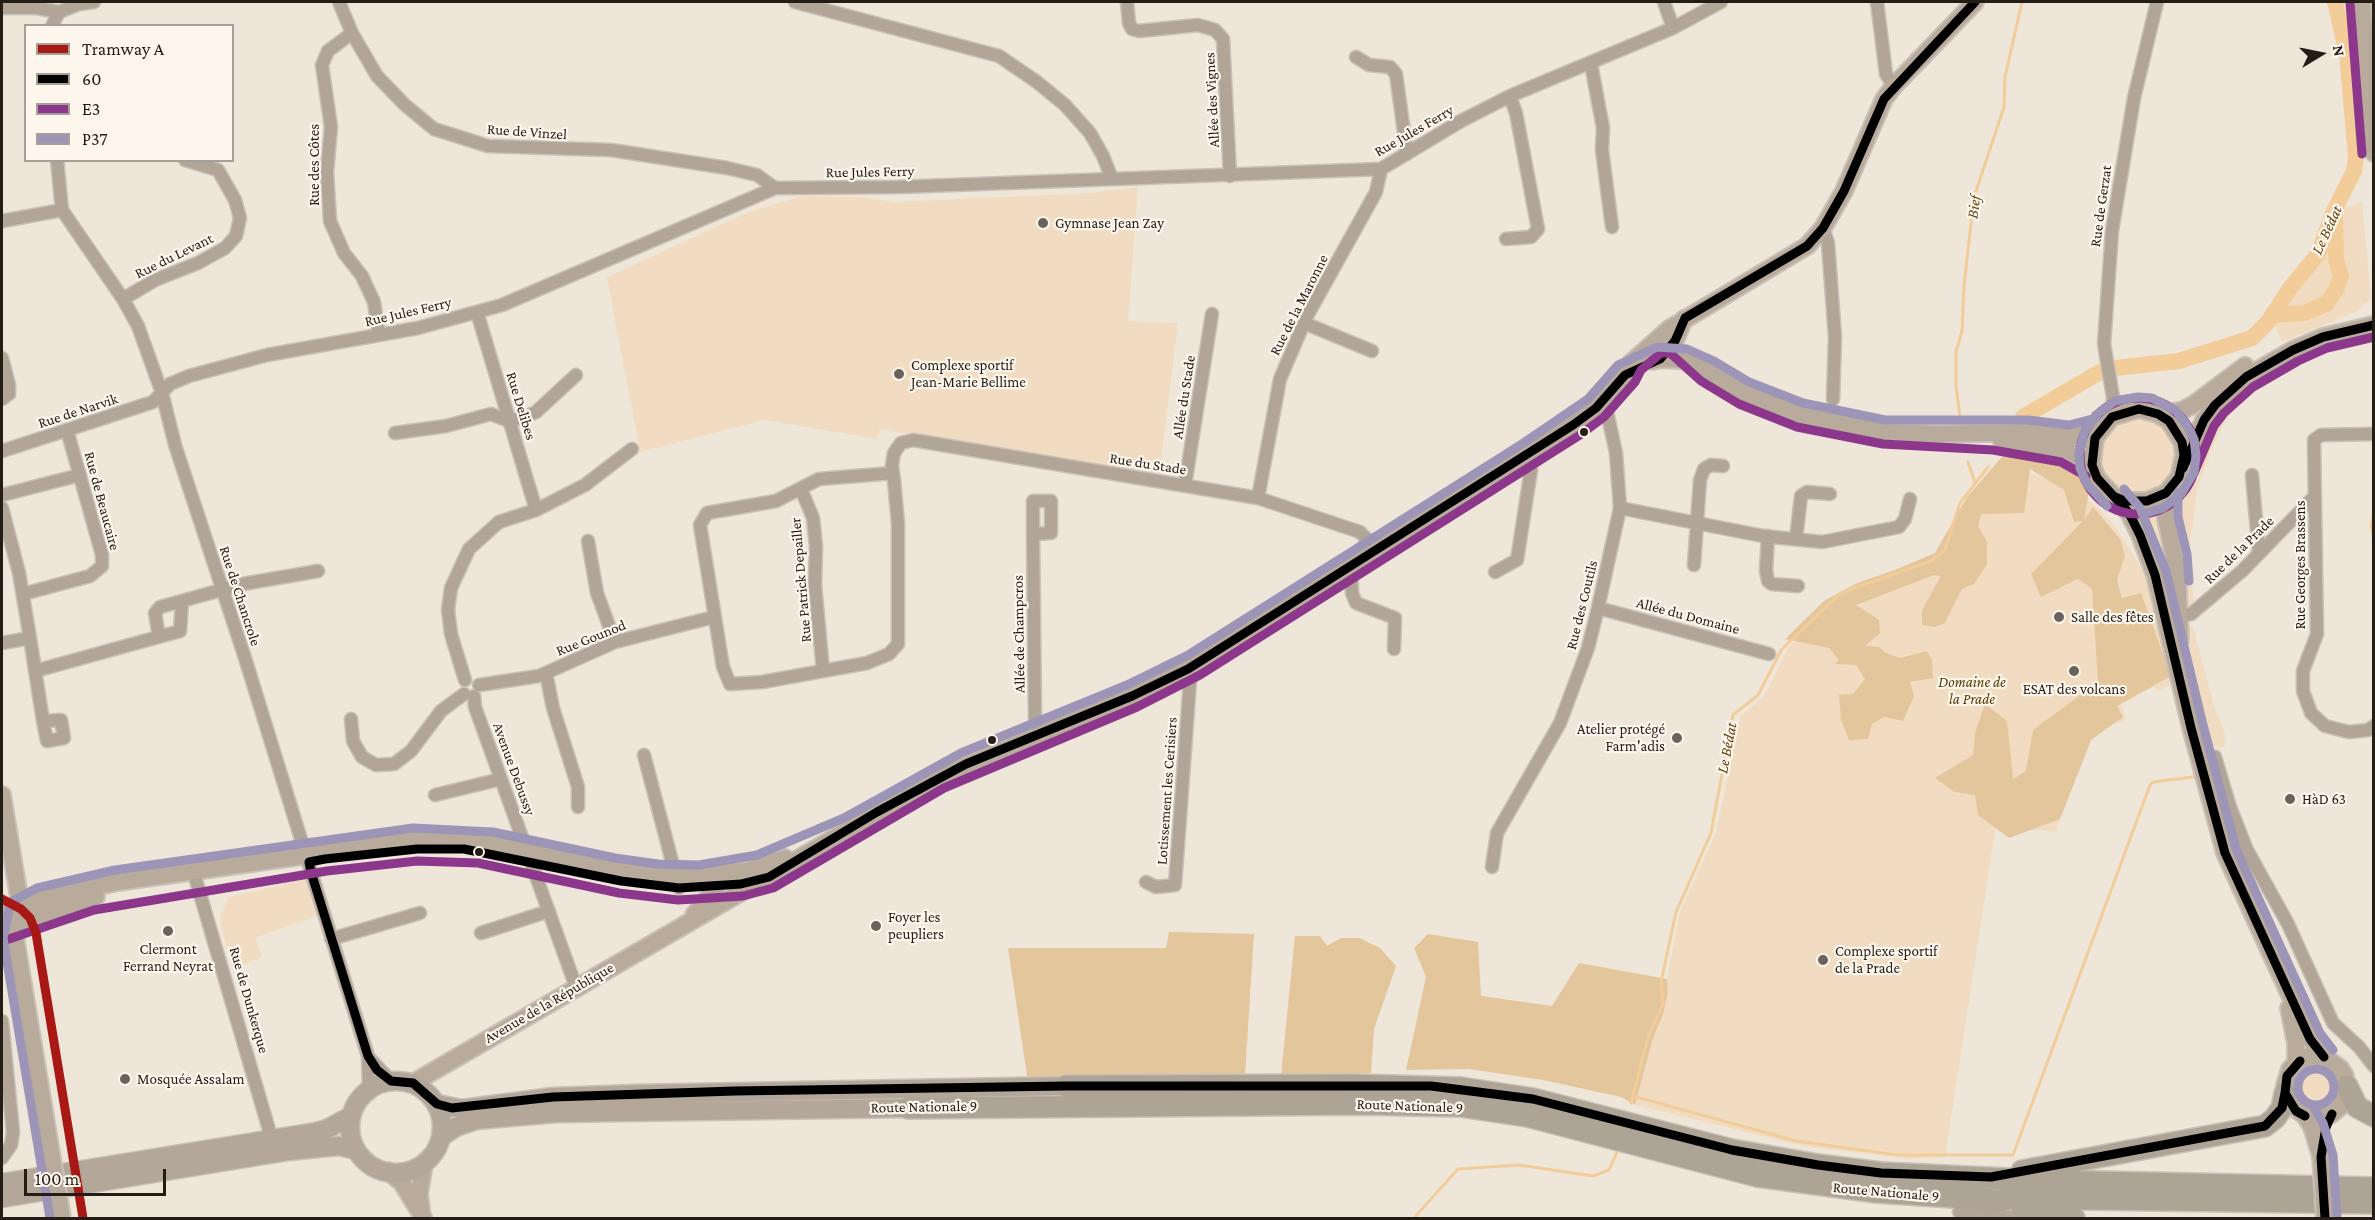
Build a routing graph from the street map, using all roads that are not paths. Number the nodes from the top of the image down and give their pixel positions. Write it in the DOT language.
graph roads {
  1 [pos="94,2"];
  2 [pos="339,2"];
  3 [pos="795,2"];
  4 [pos="1127,2"];
  5 [pos="1664,2"];
  6 [pos="1721,2"];
  7 [pos="1877,2"];
  8 [pos="1975,2"];
  9 [pos="2157,2"];
  10 [pos="2362,2"];
  11 [pos="2,8"];
  12 [pos="59,12"];
  13 [pos="53,24"];
  14 [pos="1673,28"];
  15 [pos="352,33"];
  16 [pos="1356,57"];
  17 [pos="1591,64"];
  18 [pos="1894,86"];
  19 [pos="1510,96"];
  20 [pos="2373,153"];
  21 [pos="1407,154"];
  22 [pos="57,162"];
  23 [pos="192,162"];
  24 [pos="1381,169"];
  25 [pos="1230,176"];
  26 [pos="1112,179"];
  27 [pos="775,188"];
  28 [pos="62,210"];
  29 [pos="2,221"];
  30 [pos="1612,227"];
  31 [pos="1823,228"];
  32 [pos="1506,239"];
  33 [pos="123,298"];
  34 [pos="477,312"];
  35 [pos="1212,314"];
  36 [pos="2373,317"];
  37 [pos="1685,318"];
  38 [pos="1304,323"];
  39 [pos="2373,325"];
  40 [pos="379,335"];
  41 [pos="1675,340"];
  42 [pos="1656,341"];
  43 [pos="1372,351"];
  44 [pos="2,358"];
  45 [pos="1659,359"];
  46 [pos="1708,371"];
  47 [pos="576,375"];
  48 [pos="1625,375"];
  49 [pos="162,393"];
  50 [pos="1604,398"];
  51 [pos="2,399"];
  52 [pos="1833,399"];
  53 [pos="2158,414"];
  54 [pos="2112,417"];
  55 [pos="509,421"];
  56 [pos="67,430"];
  57 [pos="2099,430"];
  58 [pos="395,433"];
  59 [pos="1958,434"];
  60 [pos="2373,434"];
  61 [pos="632,449"];
  62 [pos="2,451"];
  63 [pos="1526,456"];
  64 [pos="2092,465"];
  65 [pos="1724,466"];
  66 [pos="2183,468"];
  67 [pos="893,472"];
  68 [pos="80,475"];
  69 [pos="2252,475"];
  70 [pos="1185,486"];
  71 [pos="801,489"];
  72 [pos="2166,493"];
  73 [pos="1830,494"];
  74 [pos="2,495"];
  75 [pos="2115,496"];
  76 [pos="2315,496"];
  77 [pos="1258,498"];
  78 [pos="1910,499"];
  79 [pos="1620,508"];
  80 [pos="536,510"];
  81 [pos="2,516"];
  82 [pos="1696,524"];
  83 [pos="1033,534"];
  84 [pos="1768,536"];
  85 [pos="1796,539"];
  86 [pos="588,541"];
  87 [pos="1377,550"];
  88 [pos="2259,553"];
  89 [pos="1694,565"];
  90 [pos="1351,567"];
  91 [pos="318,571"];
  92 [pos="1495,572"];
  93 [pos="1798,586"];
  94 [pos="223,589"];
  95 [pos="22,594"];
  96 [pos="182,601"];
  97 [pos="1598,608"];
  98 [pos="714,617"];
  99 [pos="2178,617"];
  100 [pos="159,637"];
  101 [pos="30,639"];
  102 [pos="615,642"];
  103 [pos="2,643"];
  104 [pos="1395,649"];
  105 [pos="1769,654"];
  106 [pos="1188,669"];
  107 [pos="35,671"];
  108 [pos="823,671"];
  109 [pos="546,673"];
  110 [pos="472,691"];
  111 [pos="351,719"];
  112 [pos="43,721"];
  113 [pos="2373,726"];
  114 [pos="1040,733"];
  115 [pos="644,755"];
  116 [pos="2199,758"];
  117 [pos="501,778"];
  118 [pos="2,795"];
  119 [pos="435,795"];
  120 [pos="578,807"];
  121 [pos="849,829"];
  122 [pos="529,857"];
  123 [pos="307,858"];
  124 [pos="1492,867"];
  125 [pos="194,875"];
  126 [pos="769,877"];
  127 [pos="723,880"];
  128 [pos="678,882"];
  129 [pos="1146,882"];
  130 [pos="549,911"];
  131 [pos="420,913"];
  132 [pos="2,914"];
  133 [pos="13,919"];
  134 [pos="686,925"];
  135 [pos="481,933"];
  136 [pos="331,939"];
  137 [pos="2270,954"];
  138 [pos="576,987"];
  139 [pos="2,1020"];
  140 [pos="368,1056"];
  141 [pos="2324,1057"];
  142 [pos="2296,1063"];
  143 [pos="2373,1066"];
  144 [pos="391,1081"];
  145 [pos="413,1083"];
  146 [pos="1066,1086"];
  147 [pos="2347,1086"];
  148 [pos="369,1089"];
  149 [pos="2285,1093"];
  150 [pos="437,1104"];
  151 [pos="908,1108"];
  152 [pos="2332,1114"];
  153 [pos="351,1116"];
  154 [pos="2305,1116"];
  155 [pos="2373,1116"];
  156 [pos="441,1137"];
  157 [pos="272,1140"];
  158 [pos="356,1150"];
  159 [pos="2321,1157"];
  160 [pos="2,1158"];
  161 [pos="424,1164"];
  162 [pos="388,1171"];
  163 [pos="1991,1177"];
  164 [pos="2,1183"];
  165 [pos="2,1198"];
  166 [pos="1998,1200"];
  167 [pos="2371,1200"];
  168 [pos="1959,1212"];
  169 [pos="62,1218"];
  170 [pos="423,1218"];
  171 [pos="2024,1218"];
  172 [pos="2074,1218"];
  173 [pos="2325,1218"];
  1 -- 12 [label="street"];
  2 -- 15 [label="street, Rue de Vinzel"];
  3 -- 26 [label="street"];
  4 -- 25 [label="street, Allée des Vignes"];
  5 -- 14 [label="street"];
  6 -- 14 [label="street, Rue Jules Ferry"];
  7 -- 18 [label="street"];
  8 -- 18 [label="street"];
  9 -- 54 [label="street, Rue de Gerzat"];
  10 -- 20 [label="street"];
  11 -- 12 [label="street"];
  12 -- 13 [label="street"];
  14 -- 17 [label="street, Rue Jules Ferry"];
  15 -- 27 [label="street, Rue de Vinzel"];
  15 -- 40 [label="street, Rue des Côtes"];
  16 -- 21 [label="street"];
  17 -- 19 [label="street, Rue Jules Ferry"];
  17 -- 30 [label="street"];
  18 -- 31 [label="street"];
  19 -- 21 [label="street, Rue Jules Ferry"];
  19 -- 32 [label="street"];
  21 -- 24 [label="street, Rue Jules Ferry"];
  22 -- 28 [label="street, Rue de Chancrole"];
  23 -- 33 [label="street, Rue du Levant"];
  24 -- 25 [label="street, Rue Jules Ferry"];
  24 -- 38 [label="street, Rue de la Maronne"];
  25 -- 26 [label="street, Rue Jules Ferry"];
  26 -- 27 [label="street, Rue Jules Ferry"];
  27 -- 34 [label="street, Rue Jules Ferry"];
  28 -- 29 [label="street"];
  28 -- 33 [label="street, Rue de Chancrole"];
  31 -- 37 [label="street"];
  31 -- 52 [label="street"];
  33 -- 49 [label="street, Rue de Chancrole"];
  34 -- 40 [label="street, Rue Jules Ferry"];
  34 -- 55 [label="street, Rue Delibes"];
  35 -- 70 [label="street, Allée du Stade"];
  36 -- 53 [label="street"];
  37 -- 41 [label="street"];
  37 -- 42 [label="street"];
  38 -- 43 [label="street"];
  38 -- 77 [label="street, Rue de la Maronne"];
  39 -- 66 [label="street"];
  40 -- 49 [label="street, Rue Jules Ferry"];
  41 -- 42 [label="street"];
  41 -- 45 [label="street"];
  41 -- 46 [label="street"];
  42 -- 48 [label="street"];
  44 -- 51 [label="street"];
  45 -- 46 [label="street"];
  45 -- 48 [label="street"];
  46 -- 59 [label="street"];
  47 -- 55 [label="street"];
  48 -- 50 [label="street"];
  49 -- 56 [label="street, Rue de Narvik"];
  49 -- 94 [label="street, Rue de Chancrole"];
  50 -- 63 [label="street"];
  50 -- 79 [label="street, Rue des Coutils"];
  53 -- 54 [label="street"];
  53 -- 66 [label="street"];
  54 -- 57 [label="street"];
  55 -- 58 [label="street"];
  55 -- 80 [label="street, Rue Delibes"];
  56 -- 62 [label="street, Rue de Narvik"];
  56 -- 68 [label="street, Rue de Beaucaire"];
  57 -- 59 [label="street"];
  57 -- 64 [label="street"];
  59 -- 64 [label="street"];
  60 -- 76 [label="street, Rue Georges Brassens"];
  61 -- 80 [label="street"];
  63 -- 87 [label="street"];
  63 -- 92 [label="street"];
  64 -- 75 [label="street"];
  65 -- 82 [label="street"];
  66 -- 72 [label="street"];
  67 -- 70 [label="street, Rue du Stade"];
  67 -- 71 [label="street"];
  67 -- 108 [label="street"];
  68 -- 74 [label="street"];
  68 -- 95 [label="street, Rue de Beaucaire"];
  69 -- 88 [label="street"];
  70 -- 77 [label="street, Rue du Stade"];
  71 -- 98 [label="street"];
  71 -- 108 [label="street, Rue Patrick Depailler"];
  72 -- 75 [label="street"];
  72 -- 99 [label="street"];
  73 -- 85 [label="street"];
  75 -- 116 [label="street"];
  76 -- 88 [label="street, Rue de la Prade"];
  76 -- 113 [label="street, Rue Georges Brassens"];
  77 -- 87 [label="street, Rue du Stade"];
  78 -- 85 [label="street"];
  79 -- 82 [label="street"];
  79 -- 97 [label="street, Rue des Coutils"];
  80 -- 110 [label="street"];
  81 -- 95 [label="street"];
  82 -- 84 [label="street"];
  82 -- 89 [label="street"];
  83 -- 114 [label="street, Allée de Champcros"];
  84 -- 85 [label="street"];
  84 -- 93 [label="street"];
  86 -- 102 [label="street"];
  87 -- 90 [label="street"];
  88 -- 99 [label="street, Rue de la Prade"];
  90 -- 104 [label="street"];
  90 -- 106 [label="street"];
  91 -- 94 [label="street"];
  94 -- 96 [label="street"];
  94 -- 123 [label="street, Rue de Chancrole"];
  95 -- 101 [label="street"];
  96 -- 100 [label="street"];
  96 -- 100 [label="street"];
  97 -- 105 [label="street, Allée du Domaine"];
  97 -- 124 [label="street, Rue des Coutils"];
  98 -- 102 [label="street, Rue Gounod"];
  98 -- 108 [label="street"];
  99 -- 116 [label="street"];
  100 -- 107 [label="street"];
  101 -- 103 [label="street"];
  101 -- 107 [label="street"];
  102 -- 109 [label="street, Rue Gounod"];
  106 -- 114 [label="street"];
  106 -- 129 [label="street, Lotissement les Cerisiers"];
  107 -- 112 [label="street"];
  109 -- 110 [label="street, Rue Gounod"];
  109 -- 120 [label="street"];
  110 -- 111 [label="street"];
  110 -- 117 [label="street, Avenue Debussy"];
  114 -- 121 [label="street"];
  115 -- 128 [label="street"];
  116 -- 137 [label="street"];
  116 -- 143 [label="street"];
  117 -- 119 [label="street"];
  117 -- 122 [label="street, Avenue Debussy"];
  118 -- 133 [label="street"];
  121 -- 126 [label="street"];
  121 -- 127 [label="street"];
  122 -- 123 [label="street"];
  122 -- 128 [label="street"];
  122 -- 130 [label="street, Avenue Debussy"];
  123 -- 125 [label="street"];
  123 -- 136 [label="street, Rue de Chancrole"];
  125 -- 133 [label="street"];
  125 -- 157 [label="street, Rue de Dunkerque"];
  126 -- 127 [label="street"];
  126 -- 134 [label="street, Avenue de la République"];
  127 -- 128 [label="street"];
  127 -- 134 [label="street"];
  130 -- 135 [label="street"];
  130 -- 138 [label="street, Avenue Debussy"];
  131 -- 136 [label="street"];
  132 -- 133 [label="street"];
  133 -- 169 [label="street, bridge"];
  134 -- 138 [label="street, Avenue de la République"];
  136 -- 140 [label="street, Rue de Chancrole"];
  137 -- 141 [label="street"];
  137 -- 142 [label="street"];
  138 -- 145 [label="street, Avenue de la République"];
  139 -- 160 [label="street"];
  140 -- 144 [label="street, Rue de Chancrole"];
  140 -- 148 [label="street, Rue de Chancrole"];
  141 -- 142 [label="street"];
  141 -- 147 [label="street"];
  142 -- 149 [label="street"];
  144 -- 145 [label="main road"];
  144 -- 148 [label="main road"];
  145 -- 150 [label="main road"];
  146 -- 150 [label="main road"];
  146 -- 163 [label="highway, Route Nationale 9"];
  147 -- 152 [label="street"];
  147 -- 155 [label="highway"];
  148 -- 153 [label="main road"];
  149 -- 154 [label="street"];
  149 -- 163 [label="highway"];
  150 -- 156 [label="main road"];
  151 -- 156 [label="main road, Route Nationale 9"];
  151 -- 166 [label="highway, Route Nationale 9"];
  152 -- 154 [label="street"];
  152 -- 159 [label="street"];
  153 -- 157 [label="main road"];
  153 -- 158 [label="main road"];
  154 -- 159 [label="street"];
  156 -- 161 [label="main road"];
  157 -- 164 [label="main road"];
  158 -- 162 [label="main road"];
  158 -- 165 [label="main road"];
  159 -- 173 [label="street, bridge"];
  161 -- 162 [label="main road"];
  161 -- 170 [label="street"];
  162 -- 170 [label="street"];
  163 -- 167 [label="highway, Route Nationale 9"];
  166 -- 167 [label="highway, Route Nationale 9"];
  166 -- 172 [label="highway"];
  168 -- 171 [label="street"];
}
